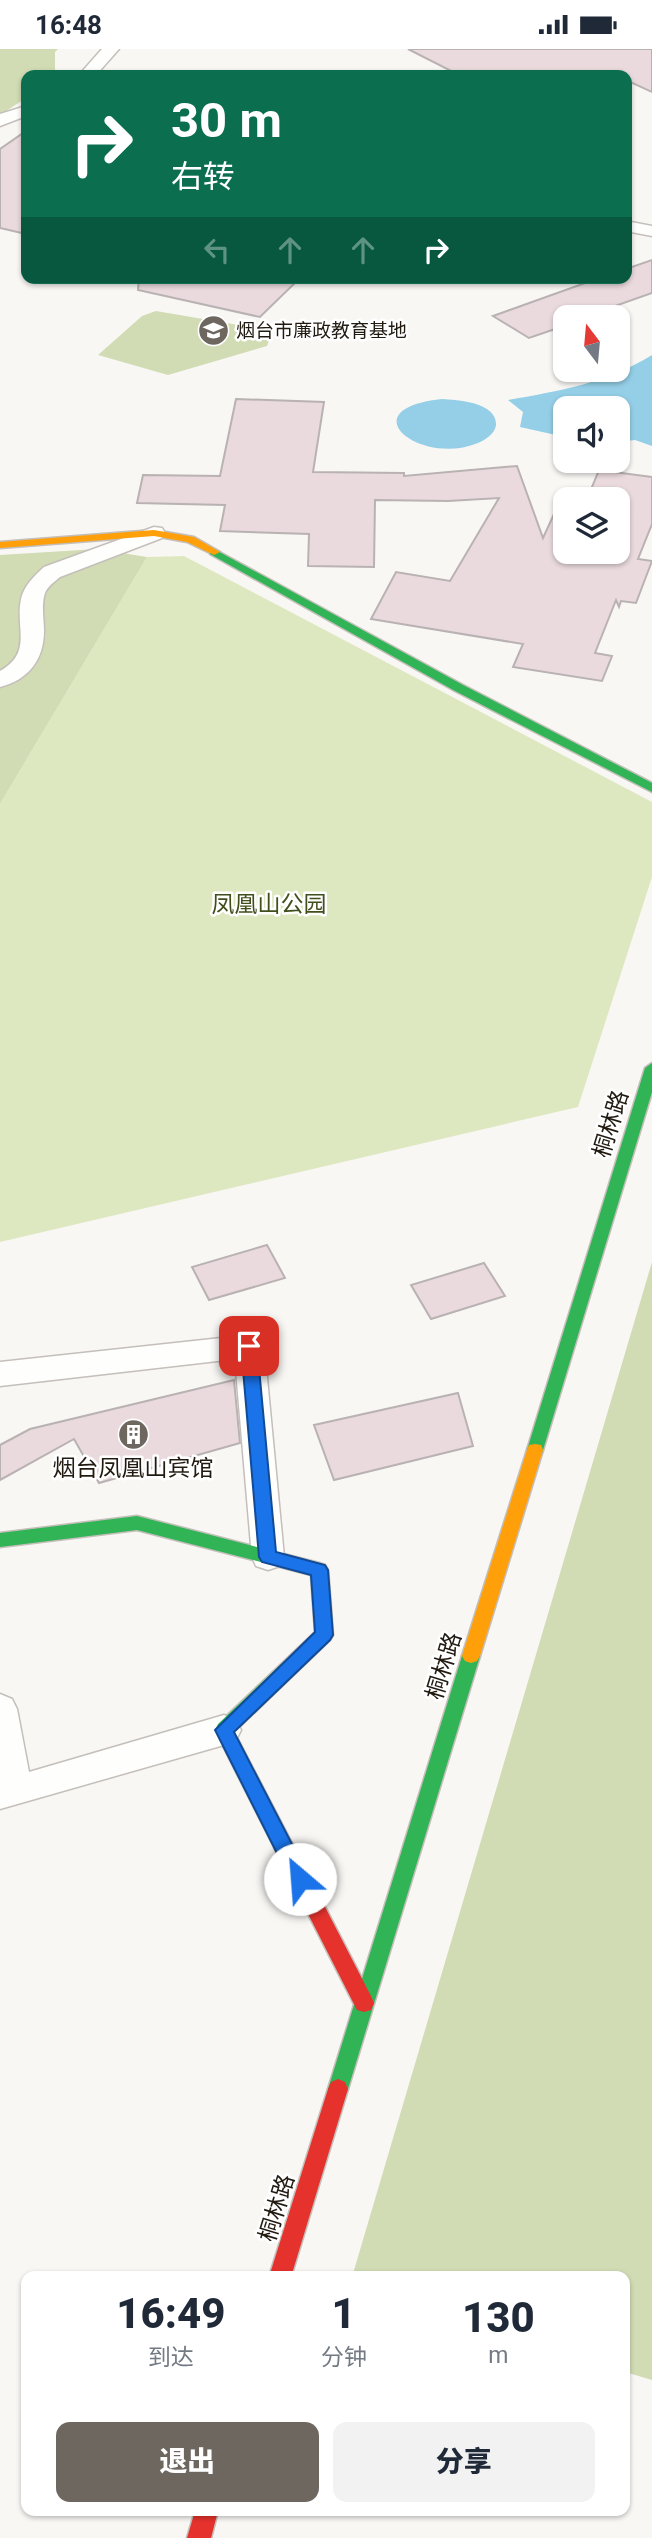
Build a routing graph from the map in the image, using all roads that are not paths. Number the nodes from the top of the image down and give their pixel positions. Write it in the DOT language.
graph roads {
  1 [pos="111,49"];
  2 [pos="92,70"];
  3 [pos="21,112"];
  4 [pos="0,121"];
  5 [pos="632,227"];
  6 [pos="652,231"];
  7 [pos="155,533"];
  8 [pos="0,545"];
  9 [pos="0,680"];
  10 [pos="652,788"];
  11 [pos="652,1068"];
  12 [pos="0,1374"];
  13 [pos="0,1540"];
  14 [pos="268,1557"];
  15 [pos="0,1709"];
  16 [pos="224,1730"];
  17 [pos="8,1793"];
  18 [pos="364,2003"];
  19 [pos="282,2271"];
  20 [pos="206,2516"];
  21 [pos="199,2538"];
  1 -- 2 [label="street"];
  3 -- 4 [label="street"];
  5 -- 6 [label="street"];
  7 -- 8 [label="street"];
  7 -- 9 [label="street"];
  7 -- 10 [label="street"];
  11 -- 18 [label="street, 桐林路"];
  12 -- 14 [label="street"];
  13 -- 14 [label="street"];
  14 -- 16 [label="street"];
  15 -- 17 [label="street"];
  16 -- 17 [label="street"];
  16 -- 18 [label="street"];
  18 -- 19 [label="street, 桐林路"];
  20 -- 21 [label="street"];
}
